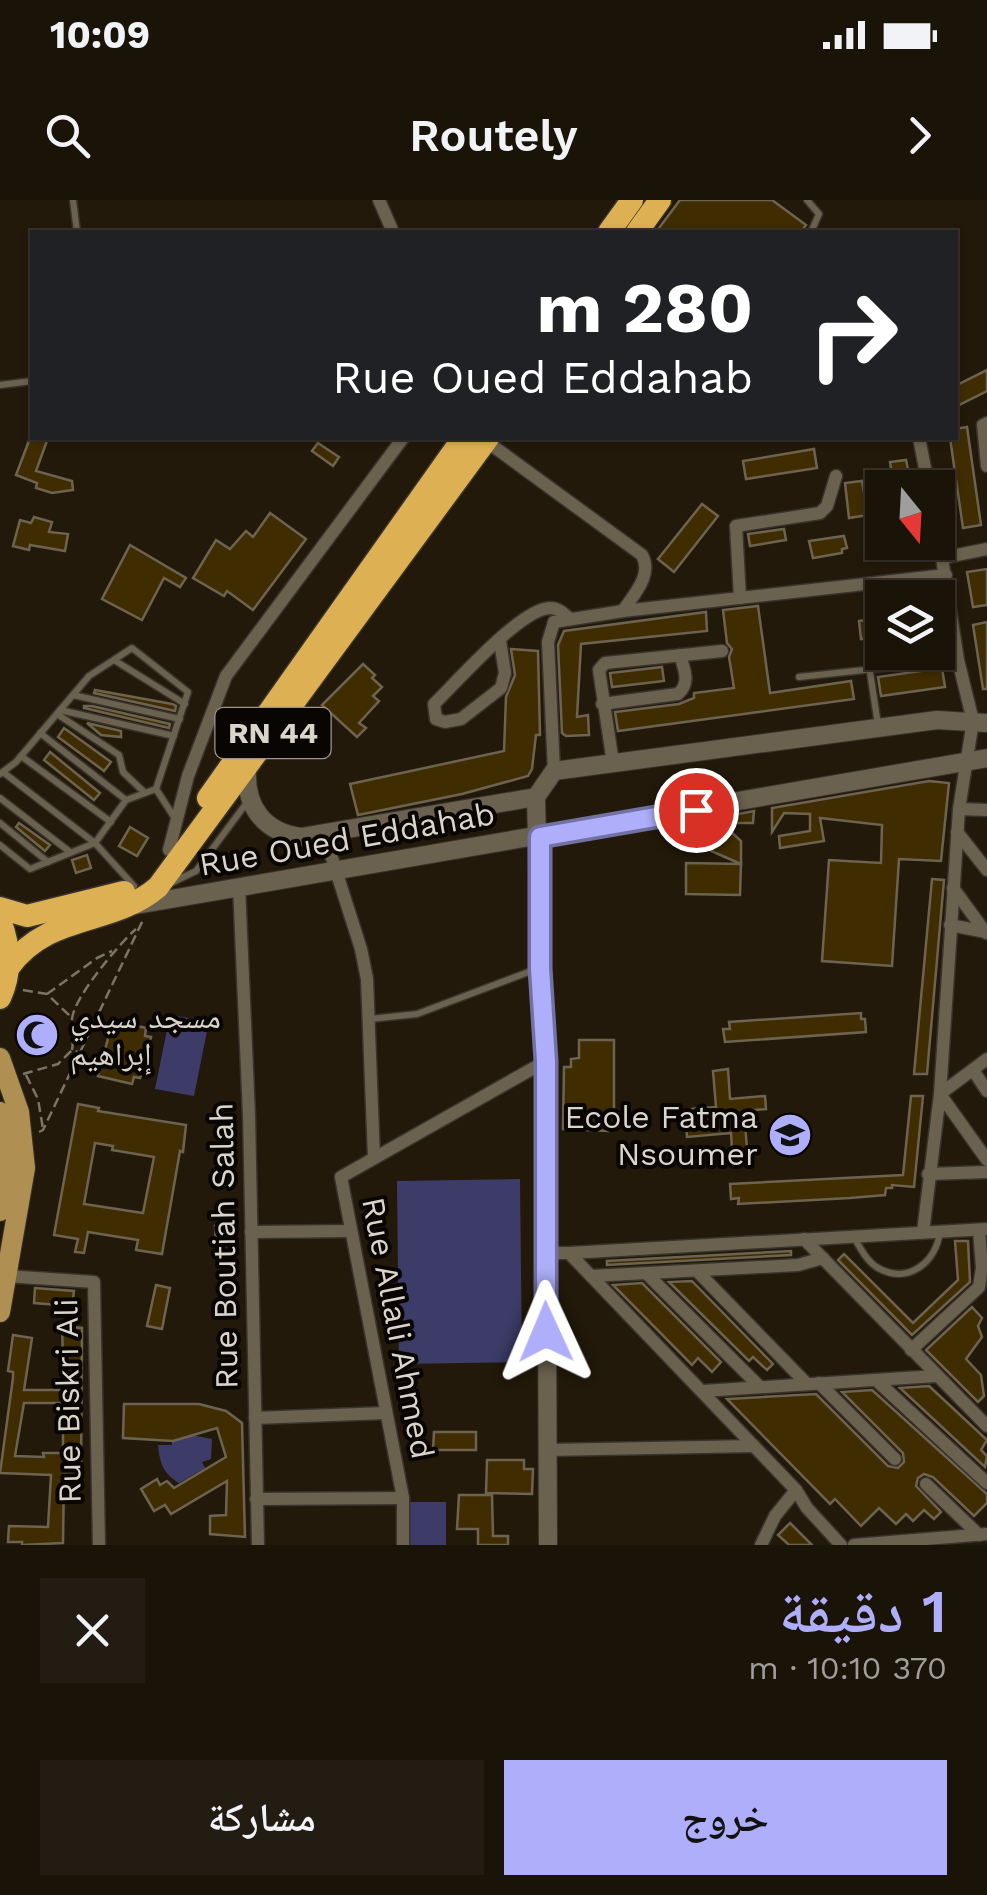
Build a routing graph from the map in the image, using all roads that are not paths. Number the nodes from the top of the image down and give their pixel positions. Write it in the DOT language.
graph roads {
  1 [pos="73,200"];
  2 [pos="378,200"];
  3 [pos="660,200"];
  4 [pos="807,200"];
  5 [pos="625,217"];
  6 [pos="77,230"];
  7 [pos="392,230"];
  8 [pos="812,230"];
  9 [pos="30,381"];
  10 [pos="0,385"];
  11 [pos="987,423"];
  12 [pos="402,440"];
  13 [pos="478,440"];
  14 [pos="478,440"];
  15 [pos="480,440"];
  16 [pos="920,440"];
  17 [pos="987,466"];
  18 [pos="926,470"];
  19 [pos="836,476"];
  20 [pos="987,549"];
  21 [pos="955,555"];
  22 [pos="942,560"];
  23 [pos="946,574"];
  24 [pos="740,598"];
  25 [pos="623,612"];
  26 [pos="570,619"];
  27 [pos="500,641"];
  28 [pos="722,651"];
  29 [pos="680,654"];
  30 [pos="114,660"];
  31 [pos="958,660"];
  32 [pos="870,672"];
  33 [pos="799,678"];
  34 [pos="73,696"];
  35 [pos="185,704"];
  36 [pos="602,704"];
  37 [pos="58,712"];
  38 [pos="180,719"];
  39 [pos="980,722"];
  40 [pos="878,727"];
  41 [pos="40,734"];
  42 [pos="174,736"];
  43 [pos="21,756"];
  44 [pos="978,760"];
  45 [pos="614,763"];
  46 [pos="248,769"];
  47 [pos="554,771"];
  48 [pos="2,773"];
  49 [pos="156,789"];
  50 [pos="145,793"];
  51 [pos="536,797"];
  52 [pos="0,798"];
  53 [pos="249,799"];
  54 [pos="126,800"];
  55 [pos="959,809"];
  56 [pos="987,810"];
  57 [pos="110,822"];
  58 [pos="176,822"];
  59 [pos="0,823"];
  60 [pos="957,832"];
  61 [pos="324,833"];
  62 [pos="540,837"];
  63 [pos="95,843"];
  64 [pos="0,845"];
  65 [pos="169,850"];
  66 [pos="70,853"];
  67 [pos="48,862"];
  68 [pos="336,870"];
  69 [pos="987,870"];
  70 [pos="239,886"];
  71 [pos="953,888"];
  72 [pos="143,902"];
  73 [pos="0,908"];
  74 [pos="0,920"];
  75 [pos="950,925"];
  76 [pos="986,932"];
  77 [pos="540,968"];
  78 [pos="5,984"];
  79 [pos="368,1019"];
  80 [pos="0,1058"];
  81 [pos="987,1059"];
  82 [pos="546,1061"];
  83 [pos="973,1070"];
  84 [pos="987,1091"];
  85 [pos="940,1094"];
  86 [pos="0,1112"];
  87 [pos="374,1158"];
  88 [pos="987,1160"];
  89 [pos="987,1172"];
  90 [pos="928,1174"];
  91 [pos="0,1211"];
  92 [pos="983,1230"];
  93 [pos="351,1231"];
  94 [pos="941,1231"];
  95 [pos="252,1232"];
  96 [pos="923,1232"];
  97 [pos="853,1236"];
  98 [pos="804,1239"];
  99 [pos="545,1253"];
  100 [pos="569,1254"];
  101 [pos="823,1258"];
  102 [pos="697,1271"];
  103 [pos="646,1274"];
  104 [pos="6,1276"];
  105 [pos="590,1276"];
  106 [pos="0,1312"];
  107 [pos="911,1350"];
  108 [pos="936,1376"];
  109 [pos="876,1380"];
  110 [pos="813,1384"];
  111 [pos="760,1387"];
  112 [pos="702,1391"];
  113 [pos="385,1413"];
  114 [pos="255,1418"];
  115 [pos="987,1426"];
  116 [pos="754,1446"];
  117 [pos="548,1450"];
  118 [pos="895,1459"];
  119 [pos="987,1483"];
  120 [pos="926,1484"];
  121 [pos="796,1490"];
  122 [pos="403,1498"];
  123 [pos="256,1499"];
  124 [pos="983,1534"];
  125 [pos="947,1541"];
  126 [pos="99,1545"];
  127 [pos="258,1545"];
  128 [pos="403,1545"];
  129 [pos="548,1545"];
  130 [pos="761,1545"];
  131 [pos="840,1545"];
  132 [pos="854,1545"];
  1 -- 6 [label="lane"];
  2 -- 7 [label="street"];
  3 -- 5 [label="highway"];
  4 -- 8 [label="lane"];
  9 -- 10 [label="lane"];
  11 -- 17 [label="street"];
  12 -- 58 [label="street"];
  13 -- 46 [label="highway, RN 44"];
  14 -- 65 [label="highway, RN 44"];
  15 -- 25 [label="street"];
  16 -- 18 [label="street"];
  19 -- 24 [label="street"];
  20 -- 21 [label="street"];
  22 -- 23 [label="street"];
  23 -- 24 [label="street"];
  23 -- 31 [label="street"];
  24 -- 25 [label="street"];
  25 -- 26 [label="street"];
  26 -- 27 [label="street"];
  26 -- 47 [label="street"];
  27 -- 27 [label="street"];
  28 -- 29 [label="street"];
  29 -- 36 [label="street"];
  29 -- 36 [label="street"];
  30 -- 34 [label="lane"];
  30 -- 35 [label="lane"];
  30 -- 35 [label="lane"];
  31 -- 32 [label="lane"];
  31 -- 39 [label="street"];
  32 -- 33 [label="lane"];
  32 -- 40 [label="lane"];
  34 -- 37 [label="lane"];
  34 -- 38 [label="lane"];
  35 -- 38 [label="lane"];
  36 -- 45 [label="street"];
  37 -- 41 [label="lane"];
  37 -- 42 [label="lane"];
  37 -- 50 [label="lane"];
  38 -- 42 [label="lane"];
  39 -- 40 [label="main road"];
  39 -- 44 [label="street"];
  40 -- 45 [label="main road"];
  41 -- 43 [label="lane"];
  41 -- 54 [label="lane"];
  42 -- 49 [label="lane"];
  43 -- 48 [label="lane"];
  43 -- 57 [label="lane"];
  44 -- 55 [label="street"];
  44 -- 62 [label="main road, Rue Oued Eddahab"];
  45 -- 47 [label="main road"];
  46 -- 53 [label="main road"];
  46 -- 72 [label="highway, RN 44"];
  47 -- 51 [label="main road"];
  48 -- 63 [label="lane"];
  49 -- 50 [label="lane"];
  49 -- 58 [label="lane"];
  50 -- 54 [label="lane"];
  51 -- 61 [label="main road"];
  51 -- 62 [label="main road"];
  52 -- 66 [label="lane"];
  53 -- 61 [label="main road"];
  53 -- 72 [label="lane"];
  54 -- 57 [label="lane"];
  55 -- 56 [label="street"];
  55 -- 60 [label="street"];
  57 -- 63 [label="lane"];
  58 -- 65 [label="street"];
  59 -- 67 [label="lane"];
  60 -- 69 [label="street"];
  60 -- 71 [label="street"];
  61 -- 68 [label="street"];
  62 -- 68 [label="main road, Rue Oued Eddahab"];
  62 -- 77 [label="main road"];
  63 -- 66 [label="lane"];
  63 -- 72 [label="lane"];
  64 -- 67 [label="lane"];
  65 -- 72 [label="highway, RN 44"];
  66 -- 67 [label="lane"];
  68 -- 70 [label="main road, Rue Oued Eddahab"];
  68 -- 79 [label="street"];
  70 -- 72 [label="main road, Rue Oued Eddahab"];
  70 -- 95 [label="street, Rue Boutiah Salah"];
  71 -- 75 [label="street"];
  71 -- 76 [label="street"];
  72 -- 73 [label="highway, RN 44"];
  72 -- 78 [label="highway, RN 44"];
  74 -- 78 [label="highway"];
  75 -- 76 [label="street"];
  75 -- 85 [label="street"];
  77 -- 79 [label="lane"];
  77 -- 82 [label="main road"];
  79 -- 87 [label="street"];
  80 -- 104 [label="main road"];
  81 -- 83 [label="street"];
  82 -- 87 [label="street, Rue Allali Ahmed"];
  82 -- 99 [label="main road"];
  83 -- 84 [label="street"];
  83 -- 85 [label="street"];
  85 -- 88 [label="street"];
  85 -- 90 [label="street"];
  86 -- 91 [label="main road"];
  87 -- 93 [label="street, Rue Allali Ahmed"];
  89 -- 90 [label="street"];
  90 -- 96 [label="street"];
  92 -- 94 [label="street"];
  92 -- 107 [label="street"];
  93 -- 95 [label="street"];
  93 -- 113 [label="street, Rue Allali Ahmed"];
  94 -- 96 [label="street"];
  94 -- 97 [label="lane"];
  95 -- 114 [label="street, Rue Boutiah Salah"];
  96 -- 97 [label="street"];
  97 -- 98 [label="street"];
  98 -- 100 [label="street"];
  98 -- 101 [label="street"];
  99 -- 100 [label="street"];
  99 -- 117 [label="main road"];
  100 -- 105 [label="street"];
  101 -- 102 [label="street"];
  101 -- 107 [label="street"];
  102 -- 103 [label="street"];
  102 -- 110 [label="street"];
  103 -- 105 [label="street"];
  103 -- 111 [label="street"];
  104 -- 106 [label="main road"];
  104 -- 126 [label="street, Rue Biskri Ali"];
  105 -- 112 [label="street"];
  107 -- 108 [label="street"];
  108 -- 109 [label="street"];
  108 -- 115 [label="street"];
  109 -- 110 [label="street"];
  109 -- 119 [label="street"];
  110 -- 111 [label="street"];
  110 -- 118 [label="street"];
  111 -- 112 [label="street"];
  112 -- 116 [label="street"];
  113 -- 114 [label="street"];
  113 -- 122 [label="street, Rue Allali Ahmed"];
  114 -- 123 [label="street, Rue Boutiah Salah"];
  116 -- 117 [label="street"];
  116 -- 121 [label="street"];
  117 -- 129 [label="main road"];
  120 -- 124 [label="street"];
  121 -- 130 [label="street"];
  121 -- 131 [label="street"];
  122 -- 123 [label="street"];
  122 -- 128 [label="street, Rue Allali Ahmed"];
  123 -- 127 [label="street, Rue Boutiah Salah"];
  124 -- 125 [label="street"];
  125 -- 132 [label="street"];
}
